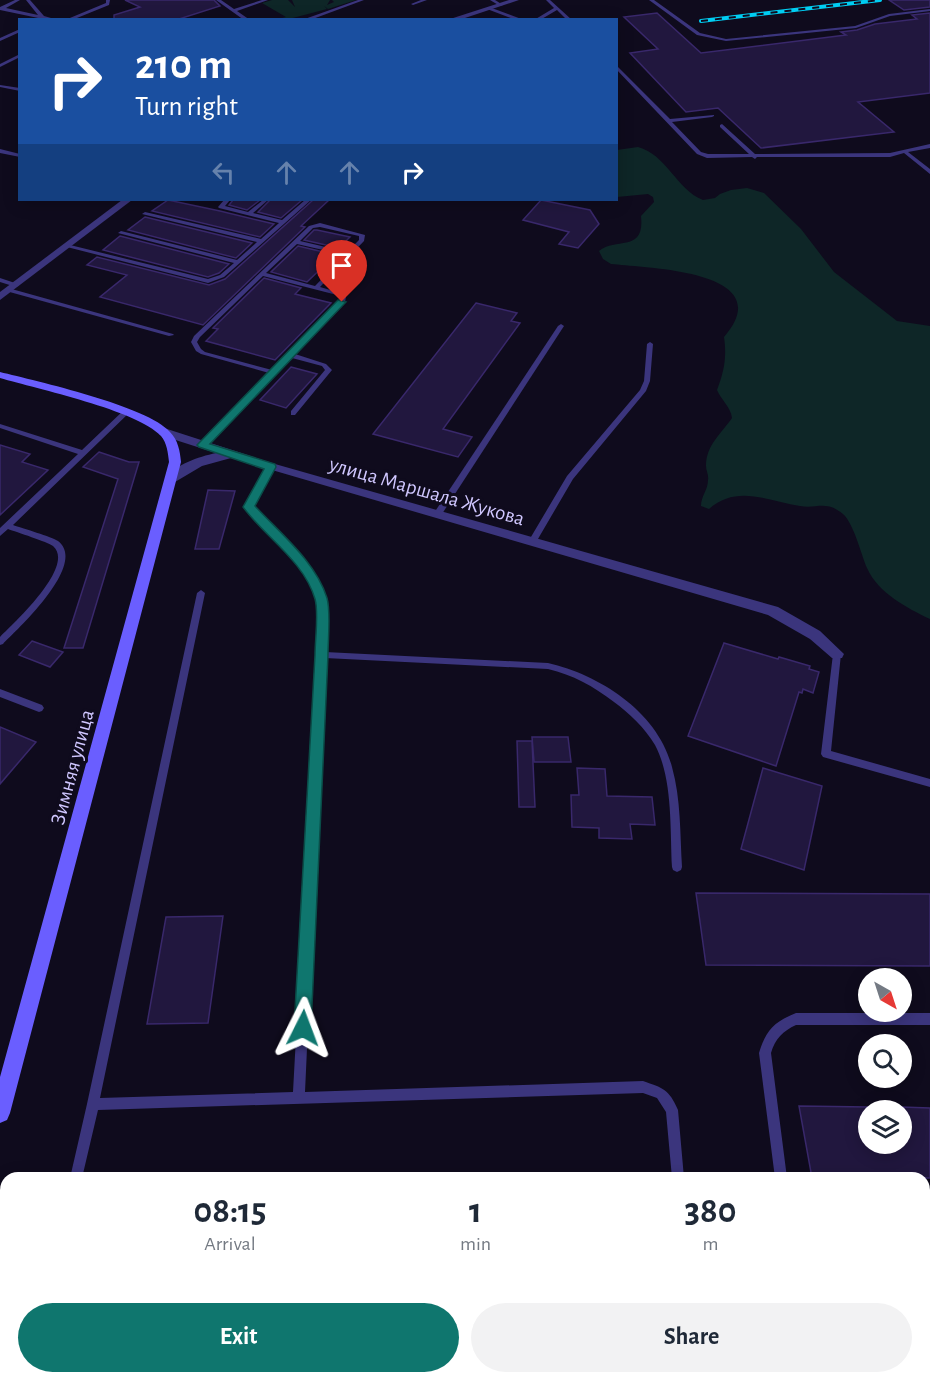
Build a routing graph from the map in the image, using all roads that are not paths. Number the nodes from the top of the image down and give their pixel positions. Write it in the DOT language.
graph roads {
  1 [pos="18,0"];
  2 [pos="28,0"];
  3 [pos="108,0"];
  4 [pos="218,0"];
  5 [pos="266,0"];
  6 [pos="362,0"];
  7 [pos="425,0"];
  8 [pos="485,0"];
  9 [pos="516,0"];
  10 [pos="548,0"];
  11 [pos="651,0"];
  12 [pos="413,4"];
  13 [pos="494,4"];
  14 [pos="0,8"];
  15 [pos="557,8"];
  16 [pos="236,9"];
  17 [pos="930,10"];
  18 [pos="42,18"];
  19 [pos="73,18"];
  20 [pos="246,18"];
  21 [pos="310,18"];
  22 [pos="456,18"];
  23 [pos="518,18"];
  24 [pos="540,18"];
  25 [pos="568,18"];
  26 [pos="18,31"];
  27 [pos="0,40"];
  28 [pos="18,56"];
  29 [pos="0,66"];
  30 [pos="618,68"];
  31 [pos="627,77"];
  32 [pos="618,79"];
  33 [pos="0,86"];
  34 [pos="18,90"];
  35 [pos="712,116"];
  36 [pos="669,121"];
  37 [pos="722,126"];
  38 [pos="930,146"];
  39 [pos="0,151"];
  40 [pos="906,153"];
  41 [pos="18,156"];
  42 [pos="754,157"];
  43 [pos="930,172"];
  44 [pos="126,201"];
  45 [pos="226,201"];
  46 [pos="265,201"];
  47 [pos="307,201"];
  48 [pos="145,214"];
  49 [pos="249,214"];
  50 [pos="283,222"];
  51 [pos="121,233"];
  52 [pos="262,241"];
  53 [pos="296,242"];
  54 [pos="66,246"];
  55 [pos="349,254"];
  56 [pos="238,262"];
  57 [pos="262,274"];
  58 [pos="0,280"];
  59 [pos="316,288"];
  60 [pos="8,291"];
  61 [pos="561,326"];
  62 [pos="171,335"];
  63 [pos="650,344"];
  64 [pos="290,355"];
  65 [pos="273,372"];
  66 [pos="0,375"];
  67 [pos="126,412"];
  68 [pos="293,413"];
  69 [pos="0,426"];
  70 [pos="164,432"];
  71 [pos="203,445"];
  72 [pos="84,453"];
  73 [pos="232,454"];
  74 [pos="271,467"];
  75 [pos="171,479"];
  76 [pos="437,515"];
  77 [pos="7,526"];
  78 [pos="0,533"];
  79 [pos="532,542"];
  80 [pos="201,593"];
  81 [pos="0,642"];
  82 [pos="837,654"];
  83 [pos="322,655"];
  84 [pos="0,693"];
  85 [pos="39,708"];
  86 [pos="930,783"];
  87 [pos="676,867"];
  88 [pos="930,1019"];
  89 [pos="299,1098"];
  90 [pos="93,1104"];
  91 [pos="0,1113"];
  92 [pos="77,1172"];
  93 [pos="677,1172"];
  94 [pos="780,1172"];
  1 -- 14 [label="lane"];
  2 -- 18 [label="lane"];
  3 -- 19 [label="lane"];
  4 -- 16 [label="lane"];
  5 -- 16 [label="lane"];
  6 -- 21 [label="lane"];
  7 -- 12 [label="lane"];
  8 -- 13 [label="lane"];
  9 -- 13 [label="street"];
  10 -- 15 [label="lane"];
  11 -- 17 [label="lane"];
  13 -- 22 [label="street"];
  13 -- 23 [label="lane"];
  14 -- 18 [label="lane"];
  15 -- 24 [label="lane"];
  15 -- 25 [label="lane"];
  16 -- 20 [label="lane"];
  26 -- 27 [label="lane"];
  28 -- 29 [label="lane"];
  30 -- 31 [label="lane"];
  31 -- 32 [label="lane"];
  31 -- 36 [label="lane"];
  33 -- 34 [label="lane"];
  35 -- 36 [label="lane"];
  36 -- 42 [label="lane"];
  37 -- 42 [label="lane"];
  38 -- 40 [label="lane"];
  39 -- 41 [label="lane"];
  40 -- 42 [label="lane"];
  40 -- 43 [label="lane"];
  44 -- 54 [label="street"];
  45 -- 49 [label="lane"];
  46 -- 49 [label="lane"];
  47 -- 50 [label="lane"];
  48 -- 52 [label="lane"];
  49 -- 50 [label="lane"];
  50 -- 52 [label="lane"];
  51 -- 56 [label="lane"];
  52 -- 56 [label="lane"];
  53 -- 55 [label="lane"];
  53 -- 55 [label="lane"];
  53 -- 57 [label="lane"];
  54 -- 56 [label="lane"];
  54 -- 60 [label="street"];
  55 -- 59 [label="lane"];
  57 -- 59 [label="lane"];
  57 -- 65 [label="lane"];
  58 -- 60 [label="lane"];
  59 -- 64 [label="lane"];
  60 -- 62 [label="lane"];
  61 -- 76 [label="lane"];
  63 -- 79 [label="lane"];
  64 -- 65 [label="lane"];
  64 -- 68 [label="lane"];
  65 -- 71 [label="lane"];
  66 -- 67 [label="main road, улица Маршала Жукова"];
  67 -- 70 [label="main road, улица Маршала Жукова"];
  67 -- 72 [label="lane"];
  69 -- 72 [label="lane"];
  70 -- 71 [label="street, улица Маршала Жукова"];
  70 -- 75 [label="main road, Зимняя улица"];
  71 -- 73 [label="street, улица Маршала Жукова"];
  71 -- 75 [label="street"];
  72 -- 77 [label="lane"];
  73 -- 74 [label="street, улица Маршала Жукова"];
  73 -- 75 [label="street"];
  74 -- 76 [label="street, улица Маршала Жукова"];
  74 -- 83 [label="lane"];
  75 -- 91 [label="main road, Зимняя улица"];
  76 -- 79 [label="street, улица Маршала Жукова"];
  77 -- 78 [label="lane"];
  77 -- 81 [label="lane"];
  79 -- 82 [label="street, улица Маршала Жукова"];
  80 -- 90 [label="lane"];
  82 -- 86 [label="lane"];
  83 -- 87 [label="lane"];
  83 -- 89 [label="lane"];
  84 -- 85 [label="lane"];
  88 -- 94 [label="lane"];
  89 -- 90 [label="lane"];
  89 -- 93 [label="lane"];
  90 -- 92 [label="lane"];
}
